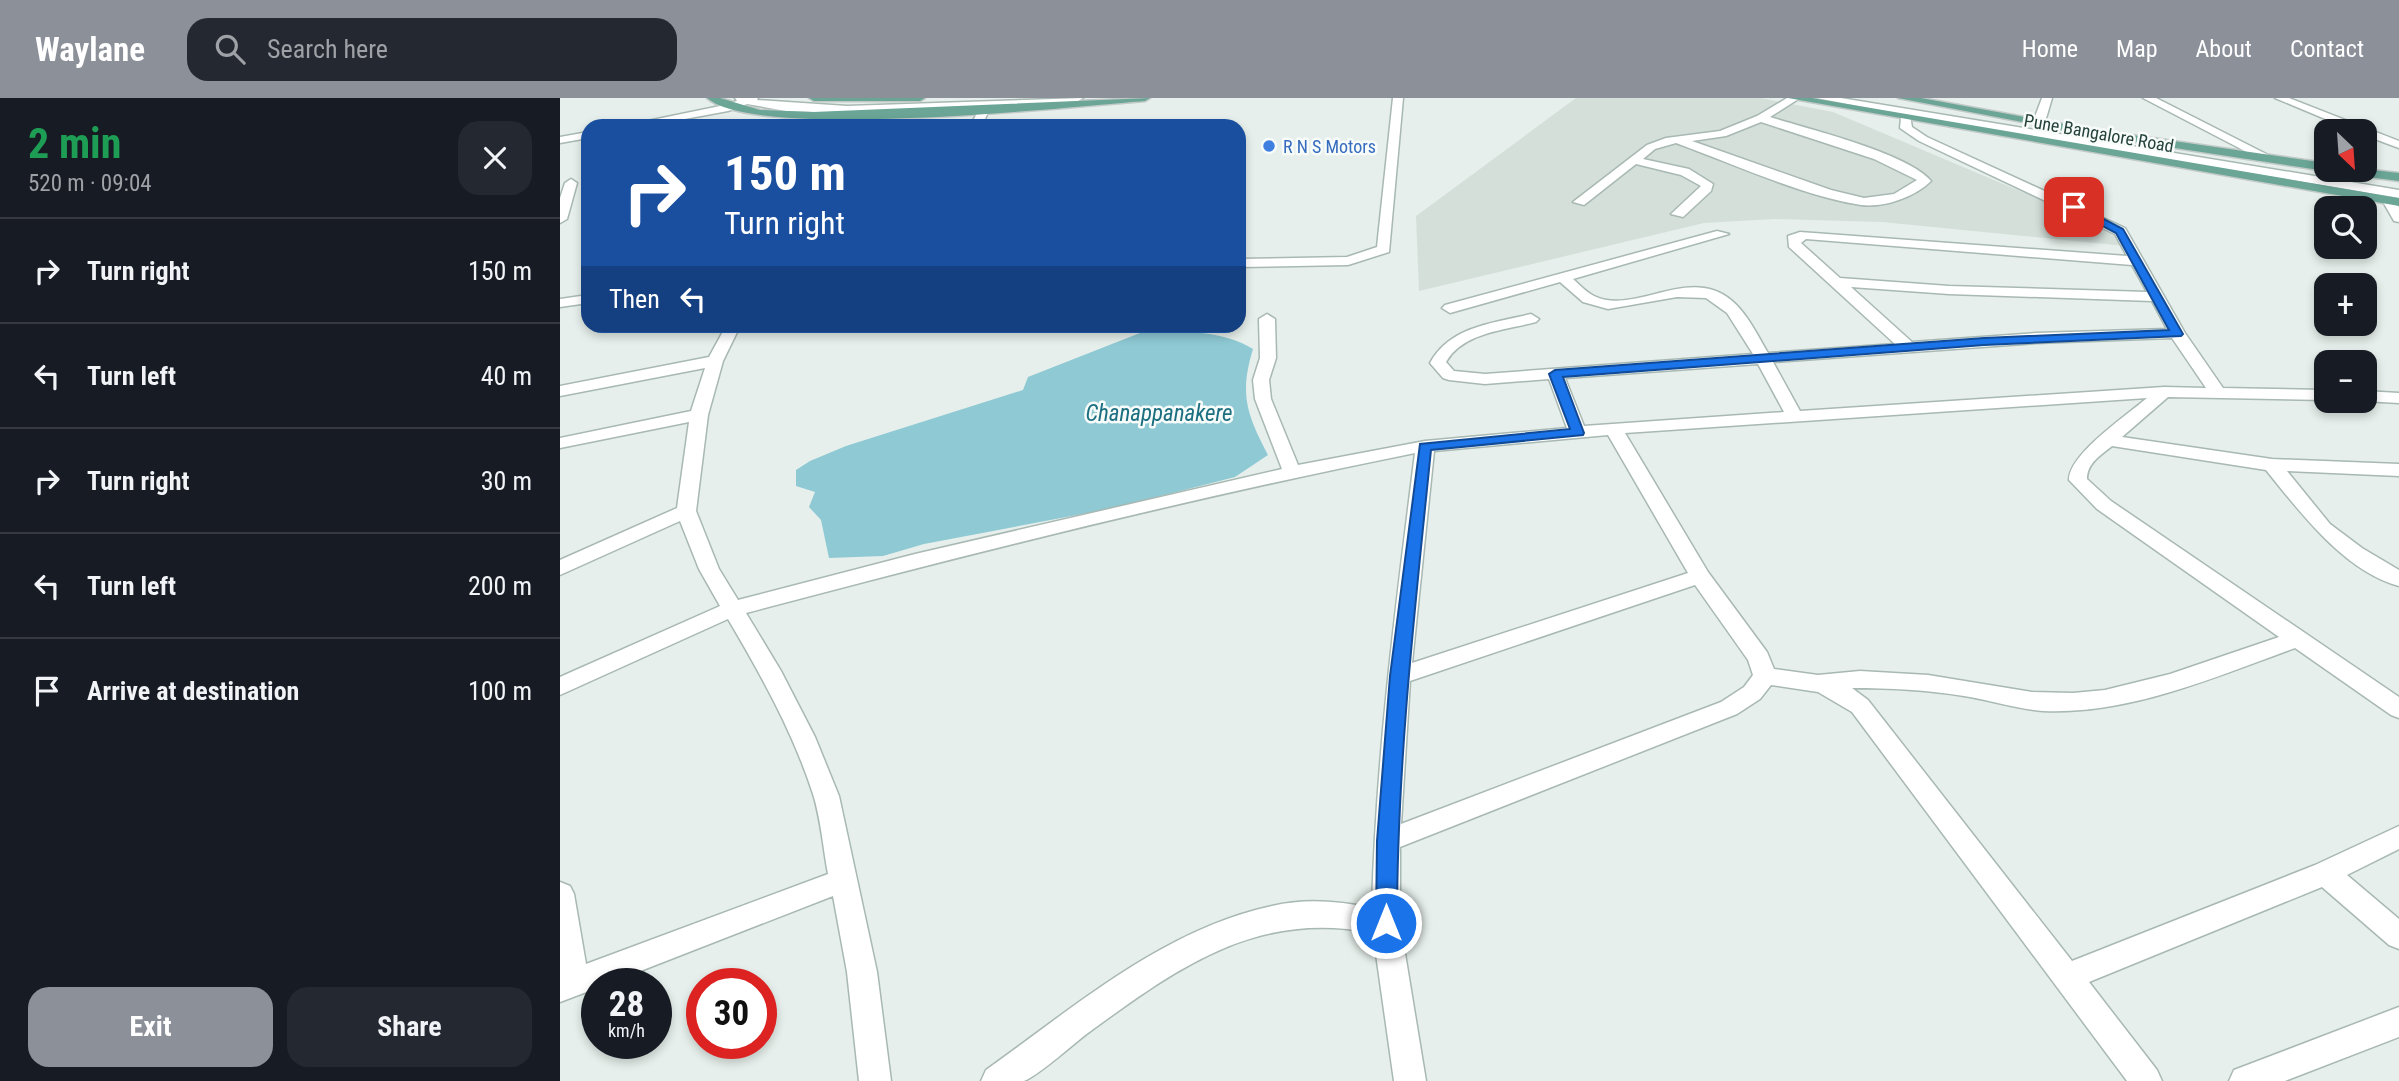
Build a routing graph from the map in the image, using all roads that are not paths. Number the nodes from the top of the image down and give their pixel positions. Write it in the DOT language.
graph roads {
  1 [pos="712,98"];
  2 [pos="768,98"];
  3 [pos="814,98"];
  4 [pos="920,98"];
  5 [pos="998,98"];
  6 [pos="1078,98"];
  7 [pos="1145,98"];
  8 [pos="1398,98"];
  9 [pos="1794,98"];
  10 [pos="1822,98"];
  11 [pos="1851,98"];
  12 [pos="1903,98"];
  13 [pos="2047,98"];
  14 [pos="2148,98"];
  15 [pos="2280,98"];
  16 [pos="747,99"];
  17 [pos="826,107"];
  18 [pos="728,108"];
  19 [pos="984,110"];
  20 [pos="1761,118"];
  21 [pos="1906,118"];
  22 [pos="668,119"];
  23 [pos="808,119"];
  24 [pos="980,119"];
  25 [pos="2039,122"];
  26 [pos="581,136"];
  27 [pos="1678,140"];
  28 [pos="560,141"];
  29 [pos="2399,145"];
  30 [pos="2270,159"];
  31 [pos="1634,160"];
  32 [pos="2314,165"];
  33 [pos="2377,174"];
  34 [pos="2399,177"];
  35 [pos="566,184"];
  36 [pos="2399,185"];
  37 [pos="2395,199"];
  38 [pos="1579,202"];
  39 [pos="1678,214"];
  40 [pos="2399,218"];
  41 [pos="560,219"];
  42 [pos="1722,234"];
  43 [pos="2137,261"];
  44 [pos="1246,262"];
  45 [pos="1563,277"];
  46 [pos="1837,282"];
  47 [pos="2157,297"];
  48 [pos="581,300"];
  49 [pos="560,303"];
  50 [pos="1450,308"];
  51 [pos="1268,319"];
  52 [pos="1531,319"];
  53 [pos="729,333"];
  54 [pos="2177,334"];
  55 [pos="1907,346"];
  56 [pos="1761,359"];
  57 [pos="715,361"];
  58 [pos="1555,374"];
  59 [pos="560,391"];
  60 [pos="2217,392"];
  61 [pos="2164,393"];
  62 [pos="2314,395"];
  63 [pos="2377,397"];
  64 [pos="2399,398"];
  65 [pos="699,415"];
  66 [pos="1795,417"];
  67 [pos="1613,429"];
  68 [pos="1578,433"];
  69 [pos="2112,441"];
  70 [pos="560,443"];
  71 [pos="1425,446"];
  72 [pos="2272,465"];
  73 [pos="2399,470"];
  74 [pos="1292,471"];
  75 [pos="686,512"];
  76 [pos="560,568"];
  77 [pos="1700,576"];
  78 [pos="2399,579"];
  79 [pos="732,609"];
  80 [pos="2299,638"];
  81 [pos="1399,676"];
  82 [pos="1765,676"];
  83 [pos="1817,681"];
  84 [pos="560,687"];
  85 [pos="2399,709"];
  86 [pos="2399,837"];
  87 [pos="1387,841"];
  88 [pos="2325,873"];
  89 [pos="843,880"];
  90 [pos="560,894"];
  91 [pos="1386,923"];
  92 [pos="2399,936"];
  93 [pos="2067,977"];
  94 [pos="568,985"];
  95 [pos="2399,1022"];
  96 [pos="875,1081"];
  97 [pos="996,1081"];
  98 [pos="1409,1081"];
  99 [pos="2146,1081"];
  100 [pos="2245,1081"];
  1 -- 18 [label="main road"];
  2 -- 17 [label="street"];
  3 -- 17 [label="main road"];
  4 -- 17 [label="main road"];
  5 -- 17 [label="street"];
  6 -- 17 [label="street"];
  7 -- 19 [label="main road"];
  8 -- 44 [label="street"];
  9 -- 20 [label="street"];
  9 -- 21 [label="main road, Pune Bangalore Road"];
  10 -- 37 [label="street"];
  11 -- 36 [label="street"];
  12 -- 25 [label="main road, Pune Bangalore Road"];
  13 -- 25 [label="street"];
  14 -- 30 [label="street"];
  15 -- 29 [label="street"];
  16 -- 17 [label="street"];
  16 -- 18 [label="street"];
  17 -- 18 [label="main road"];
  17 -- 19 [label="main road"];
  17 -- 23 [label="street"];
  18 -- 22 [label="street"];
  19 -- 24 [label="street"];
  20 -- 27 [label="street"];
  20 -- 27 [label="street"];
  21 -- 37 [label="main road, Pune Bangalore Road"];
  21 -- 43 [label="street"];
  25 -- 30 [label="main road, Pune Bangalore Road"];
  26 -- 28 [label="street"];
  27 -- 31 [label="street"];
  30 -- 32 [label="main road, Pune Bangalore Road"];
  31 -- 38 [label="street"];
  31 -- 39 [label="street"];
  33 -- 34 [label="main road"];
  35 -- 41 [label="street"];
  37 -- 40 [label="street"];
  42 -- 45 [label="street"];
  43 -- 46 [label="street"];
  43 -- 47 [label="street"];
  45 -- 50 [label="street"];
  45 -- 56 [label="street"];
  46 -- 47 [label="street"];
  46 -- 55 [label="street"];
  47 -- 54 [label="street"];
  48 -- 49 [label="street"];
  51 -- 74 [label="street"];
  52 -- 58 [label="street"];
  53 -- 57 [label="street"];
  54 -- 55 [label="street"];
  54 -- 60 [label="street"];
  55 -- 56 [label="street"];
  56 -- 58 [label="street"];
  56 -- 66 [label="street"];
  57 -- 59 [label="street"];
  57 -- 65 [label="street"];
  58 -- 68 [label="street"];
  60 -- 61 [label="street"];
  60 -- 62 [label="street"];
  61 -- 66 [label="street"];
  61 -- 69 [label="street"];
  63 -- 64 [label="street"];
  65 -- 70 [label="street"];
  65 -- 75 [label="street"];
  66 -- 67 [label="street"];
  67 -- 68 [label="street"];
  67 -- 77 [label="street"];
  68 -- 71 [label="street"];
  69 -- 72 [label="street"];
  69 -- 80 [label="street"];
  71 -- 74 [label="street"];
  71 -- 81 [label="street"];
  72 -- 73 [label="street"];
  72 -- 78 [label="street"];
  74 -- 79 [label="street"];
  75 -- 76 [label="street"];
  75 -- 79 [label="street"];
  77 -- 81 [label="street"];
  77 -- 82 [label="street"];
  79 -- 84 [label="street"];
  79 -- 89 [label="street"];
  80 -- 83 [label="street"];
  80 -- 85 [label="street"];
  81 -- 87 [label="street"];
  82 -- 83 [label="street"];
  82 -- 87 [label="street"];
  83 -- 93 [label="street"];
  86 -- 88 [label="street"];
  87 -- 91 [label="street"];
  88 -- 92 [label="street"];
  88 -- 93 [label="street"];
  89 -- 94 [label="street"];
  89 -- 96 [label="street"];
  90 -- 94 [label="street"];
  91 -- 97 [label="street"];
  91 -- 98 [label="street"];
  93 -- 99 [label="street"];
  95 -- 100 [label="street"];
}
